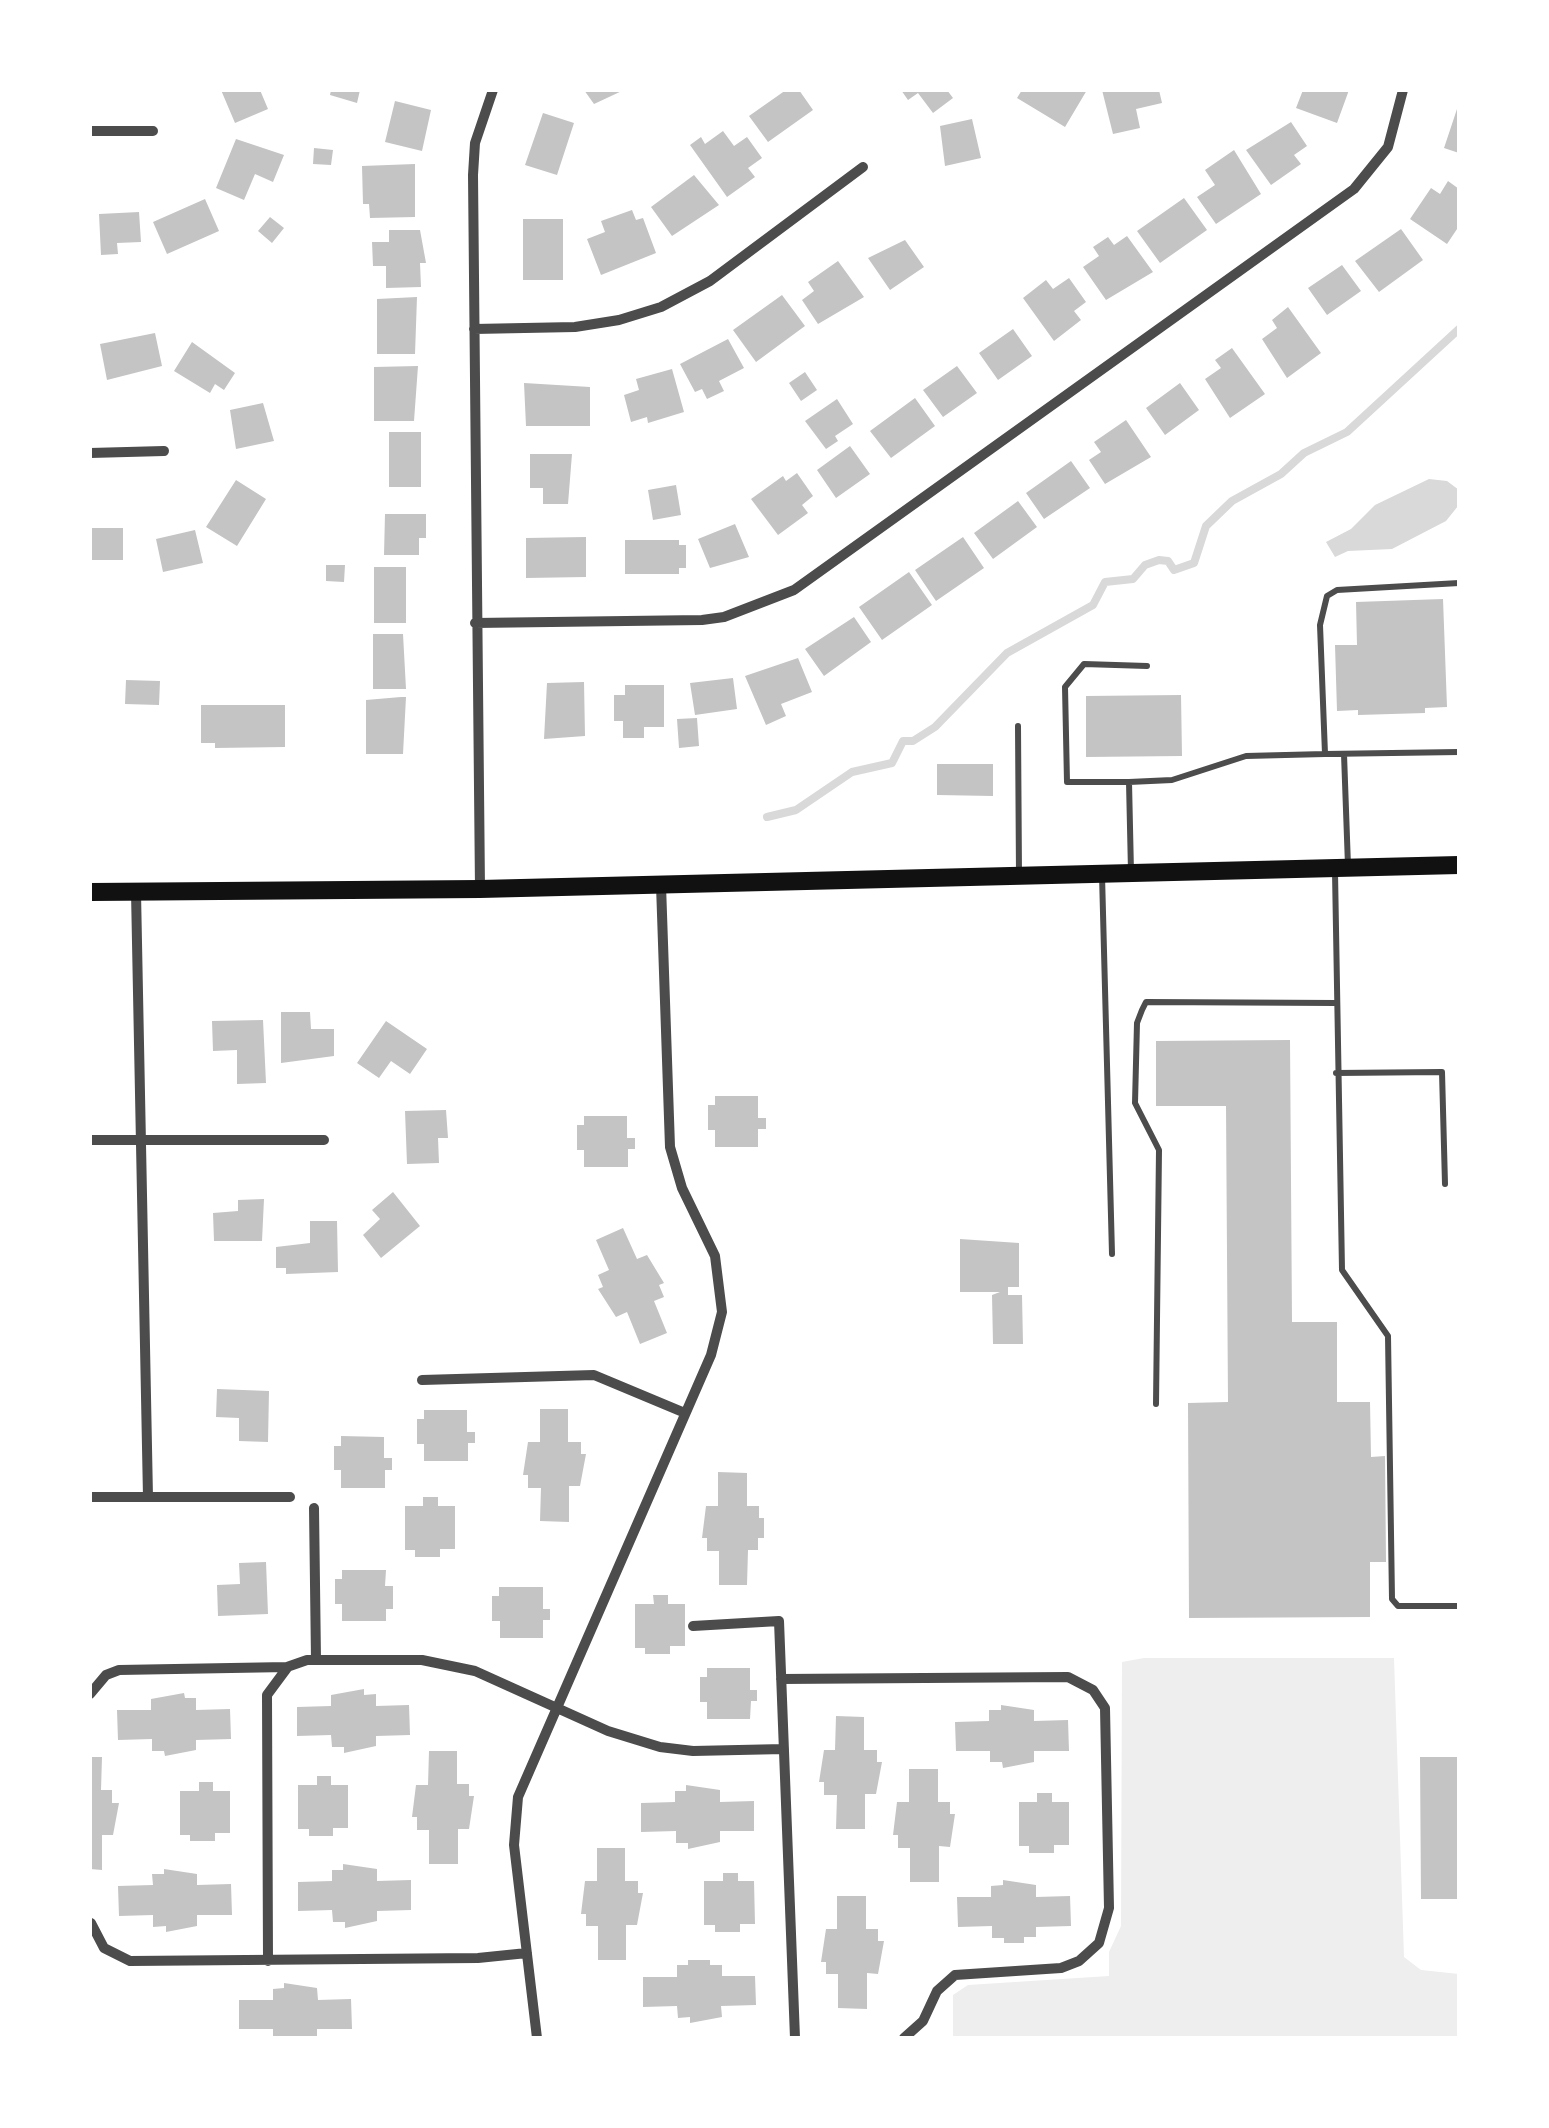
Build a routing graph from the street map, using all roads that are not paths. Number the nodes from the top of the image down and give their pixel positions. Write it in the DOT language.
graph roads {
  1 [pos="493,90"];
  2 [pos="1404,90"];
  3 [pos="153,131"];
  4 [pos="90,132"];
  5 [pos="863,167"];
  6 [pos="474,329"];
  7 [pos="164,451"];
  8 [pos="90,453"];
  9 [pos="1459,584"];
  10 [pos="476,623"];
  11 [pos="1147,666"];
  12 [pos="1018,726"];
  13 [pos="1459,752"];
  14 [pos="1326,754"];
  15 [pos="1344,754"];
  16 [pos="1129,782"];
  17 [pos="1459,865"];
  18 [pos="1341,868"];
  19 [pos="1131,873"];
  20 [pos="1102,874"];
  21 [pos="1019,876"];
  22 [pos="662,885"];
  23 [pos="480,889"];
  24 [pos="90,892"];
  25 [pos="136,892"];
  26 [pos="1336,1003"];
  27 [pos="1336,1073"];
  28 [pos="90,1140"];
  29 [pos="144,1140"];
  30 [pos="324,1140"];
  31 [pos="1446,1184"];
  32 [pos="1112,1254"];
  33 [pos="422,1380"];
  34 [pos="1156,1404"];
  35 [pos="685,1413"];
  36 [pos="148,1497"];
  37 [pos="90,1498"];
  38 [pos="290,1498"];
  39 [pos="314,1508"];
  40 [pos="1459,1606"];
  41 [pos="693,1626"];
  42 [pos="316,1660"];
  43 [pos="287,1667"];
  44 [pos="781,1680"];
  45 [pos="90,1694"];
  46 [pos="556,1707"];
  47 [pos="784,1748"];
  48 [pos="91,1923"];
  49 [pos="527,1953"];
  50 [pos="268,1961"];
  51 [pos="537,2038"];
  52 [pos="795,2038"];
  53 [pos="904,2038"];
  1 -- 6 [label="street"];
  2 -- 10 [label="street"];
  3 -- 4 [label="street"];
  5 -- 6 [label="street"];
  6 -- 10 [label="street"];
  7 -- 8 [label="street"];
  9 -- 14 [label="lane"];
  10 -- 23 [label="street"];
  11 -- 16 [label="lane"];
  12 -- 21 [label="lane"];
  13 -- 15 [label="lane"];
  14 -- 15 [label="lane"];
  14 -- 16 [label="lane"];
  15 -- 18 [label="lane"];
  16 -- 19 [label="lane"];
  17 -- 18 [label="main road"];
  18 -- 19 [label="main road"];
  18 -- 26 [label="lane"];
  19 -- 20 [label="main road"];
  20 -- 21 [label="main road"];
  20 -- 32 [label="lane"];
  21 -- 22 [label="main road"];
  22 -- 23 [label="main road"];
  22 -- 35 [label="street"];
  23 -- 25 [label="main road"];
  24 -- 25 [label="main road"];
  25 -- 29 [label="street"];
  26 -- 27 [label="lane"];
  26 -- 34 [label="lane"];
  27 -- 31 [label="lane"];
  27 -- 40 [label="lane"];
  28 -- 29 [label="street"];
  29 -- 30 [label="street"];
  29 -- 36 [label="street"];
  33 -- 35 [label="street"];
  35 -- 46 [label="street"];
  36 -- 37 [label="street"];
  36 -- 38 [label="street"];
  39 -- 42 [label="street"];
  41 -- 44 [label="street"];
  42 -- 43 [label="street"];
  42 -- 46 [label="street"];
  43 -- 45 [label="street"];
  43 -- 50 [label="street"];
  44 -- 47 [label="street"];
  44 -- 53 [label="street"];
  46 -- 47 [label="street"];
  46 -- 49 [label="street"];
  47 -- 52 [label="street"];
  48 -- 50 [label="street"];
  49 -- 50 [label="street"];
  49 -- 51 [label="street"];
}
